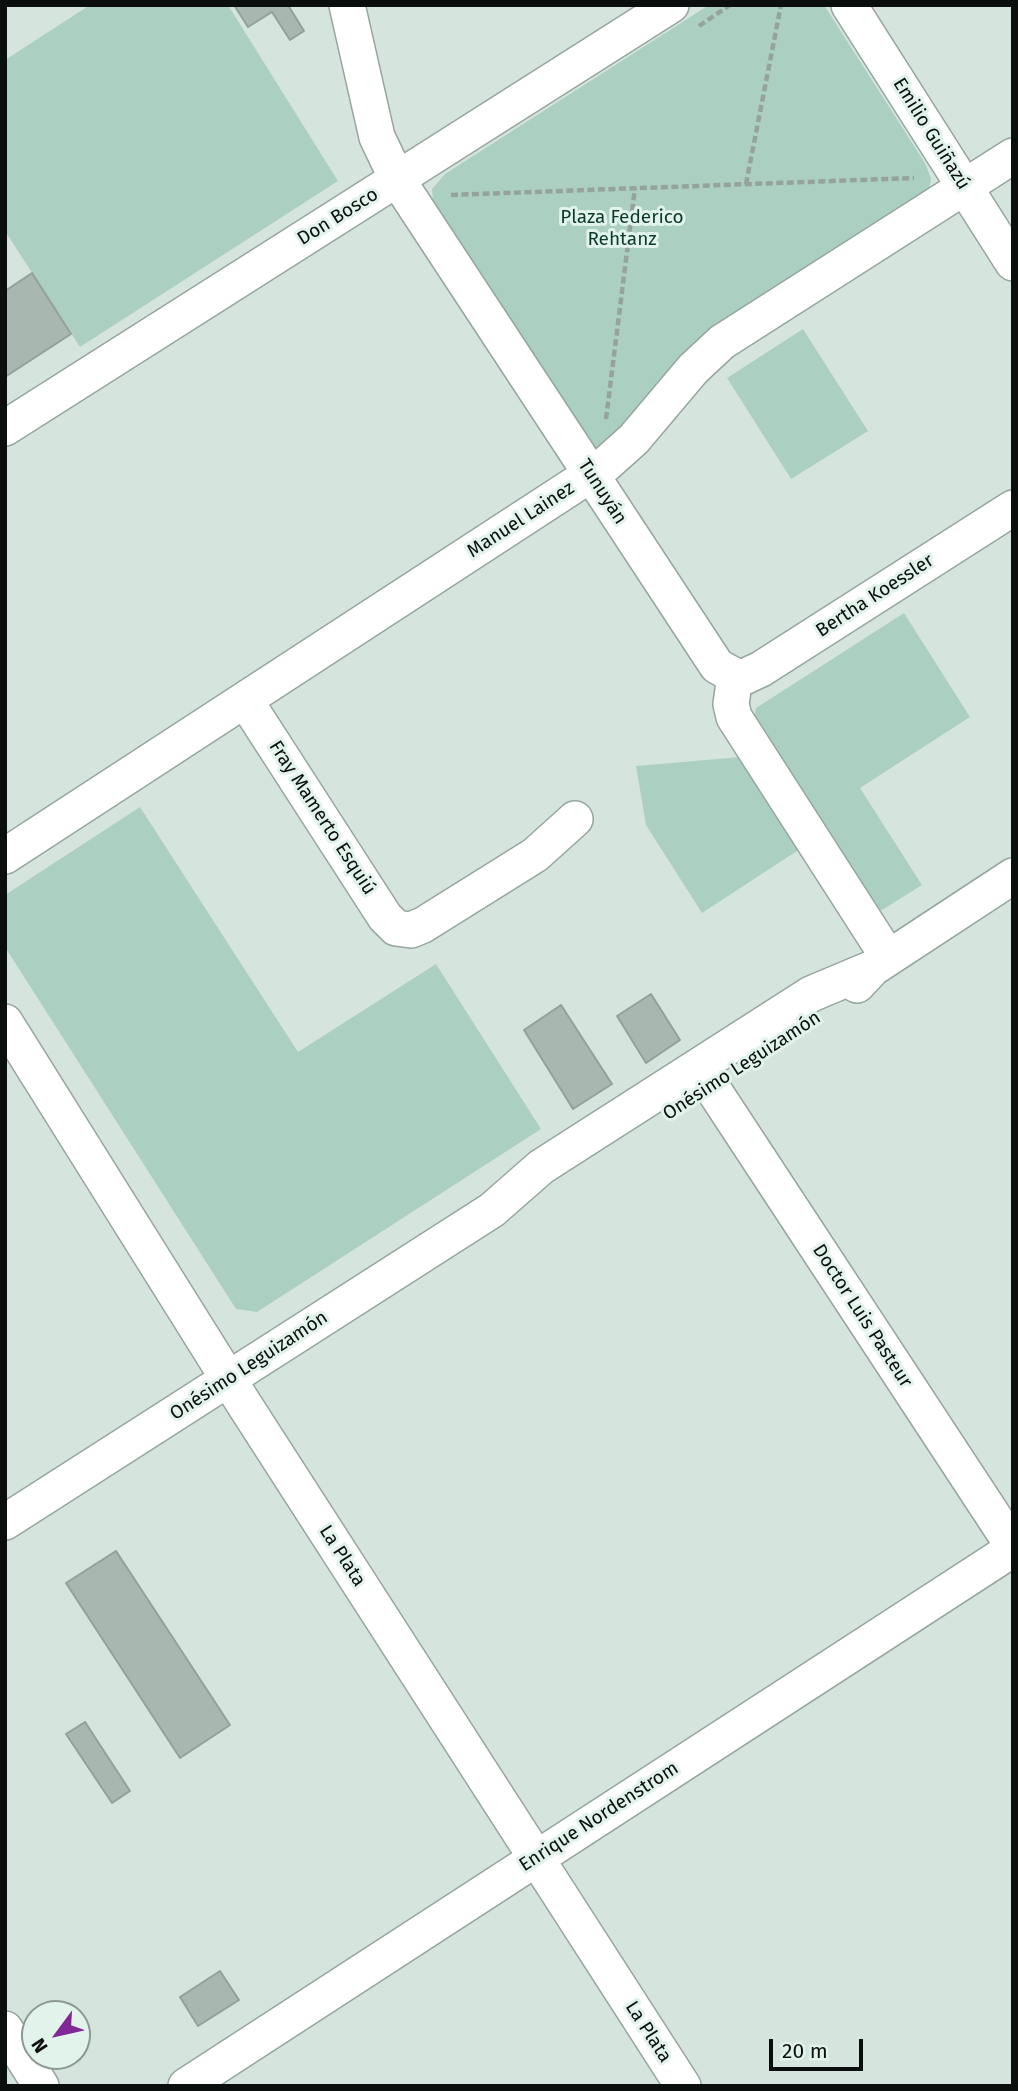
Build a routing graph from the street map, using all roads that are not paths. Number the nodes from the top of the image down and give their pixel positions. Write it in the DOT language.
graph roads {
  1 [pos="347,5"];
  2 [pos="849,5"];
  3 [pos="683,17"];
  4 [pos="1013,156"];
  5 [pos="397,179"];
  6 [pos="964,187"];
  7 [pos="1013,263"];
  8 [pos="5,428"];
  9 [pos="591,475"];
  10 [pos="1013,508"];
  11 [pos="735,676"];
  12 [pos="245,700"];
  13 [pos="575,819"];
  14 [pos="5,856"];
  15 [pos="1013,876"];
  16 [pos="881,963"];
  17 [pos="5,1022"];
  18 [pos="711,1086"];
  19 [pos="492,1210"];
  20 [pos="229,1379"];
  21 [pos="5,1522"];
  22 [pos="1013,1548"];
  23 [pos="536,1858"];
  24 [pos="5,2029"];
  25 [pos="41,2086"];
  26 [pos="186,2086"];
  27 [pos="683,2086"];
  1 -- 5 [label="street, Tunuyán"];
  2 -- 6 [label="street, Emilio Guiñazú"];
  3 -- 5 [label="street, Don Bosco"];
  4 -- 6 [label="street, Manuel Lainez"];
  5 -- 8 [label="street, Don Bosco"];
  5 -- 9 [label="street, Tunuyán"];
  6 -- 7 [label="street, Emilio Guiñazú"];
  6 -- 9 [label="street, Manuel Lainez"];
  9 -- 11 [label="street, Tunuyán"];
  9 -- 12 [label="street, Manuel Lainez"];
  10 -- 11 [label="street, Bertha Koessler"];
  11 -- 16 [label="street"];
  12 -- 13 [label="street, Fray Mamerto Esquiú"];
  12 -- 14 [label="street, Manuel Lainez"];
  15 -- 16 [label="street, Onésimo Leguizamón"];
  16 -- 18 [label="street, Onésimo Leguizamón"];
  16 -- 19 [label="street, Onésimo Leguizamón"];
  17 -- 20 [label="street, La Plata"];
  18 -- 19 [label="street, Onésimo Leguizamón"];
  18 -- 22 [label="street, Doctor Luis Pasteur"];
  19 -- 20 [label="street, Onésimo Leguizamón"];
  20 -- 21 [label="street, Onésimo Leguizamón"];
  20 -- 23 [label="street, La Plata"];
  22 -- 23 [label="street, Enrique Nordenstrom"];
  23 -- 26 [label="street, Enrique Nordenstrom"];
  23 -- 27 [label="street, La Plata"];
  24 -- 25 [label="street"];
}
